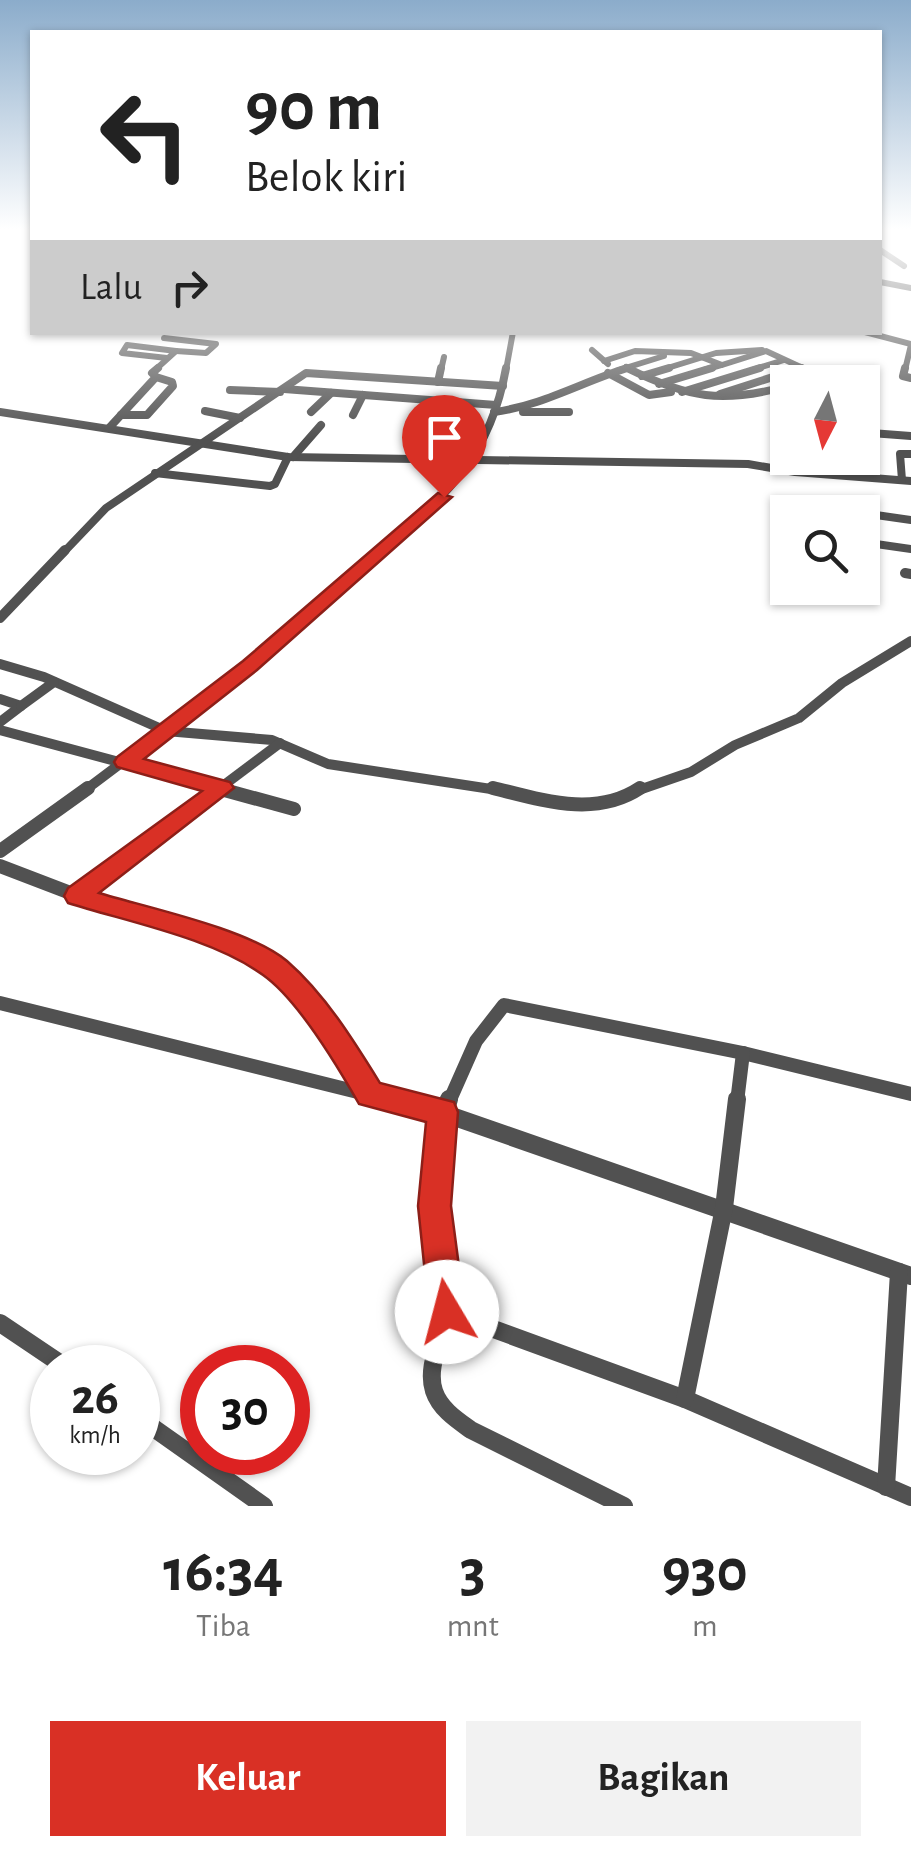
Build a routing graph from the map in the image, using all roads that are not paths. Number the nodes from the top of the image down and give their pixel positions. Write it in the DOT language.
graph roads {
  1 [pos="171,335"];
  2 [pos="512,335"];
  3 [pos="876,335"];
  4 [pos="164,338"];
  5 [pos="911,344"];
  6 [pos="148,348"];
  7 [pos="176,350"];
  8 [pos="592,350"];
  9 [pos="766,352"];
  10 [pos="673,353"];
  11 [pos="704,356"];
  12 [pos="167,358"];
  13 [pos="444,358"];
  14 [pos="604,360"];
  15 [pos="784,360"];
  16 [pos="722,365"];
  17 [pos="795,365"];
  18 [pos="626,367"];
  19 [pos="611,372"];
  20 [pos="740,374"];
  21 [pos="642,376"];
  22 [pos="156,377"];
  23 [pos="770,377"];
  24 [pos="911,378"];
  25 [pos="410,380"];
  26 [pos="757,381"];
  27 [pos="438,382"];
  28 [pos="659,384"];
  29 [pos="503,386"];
  30 [pos="230,390"];
  31 [pos="282,390"];
  32 [pos="770,391"];
  33 [pos="331,393"];
  34 [pos="681,394"];
  35 [pos="363,395"];
  36 [pos="378,396"];
  37 [pos="710,398"];
  38 [pos="495,408"];
  39 [pos="691,409"];
  40 [pos="0,412"];
  41 [pos="205,412"];
  42 [pos="311,412"];
  43 [pos="508,412"];
  44 [pos="569,412"];
  45 [pos="121,416"];
  46 [pos="353,416"];
  47 [pos="240,418"];
  48 [pos="320,425"];
  49 [pos="109,428"];
  50 [pos="880,434"];
  51 [pos="911,436"];
  52 [pos="202,442"];
  53 [pos="911,454"];
  54 [pos="290,456"];
  55 [pos="476,457"];
  56 [pos="155,473"];
  57 [pos="906,481"];
  58 [pos="880,516"];
  59 [pos="911,520"];
  60 [pos="880,545"];
  61 [pos="911,549"];
  62 [pos="0,618"];
  63 [pos="911,641"];
  64 [pos="0,664"];
  65 [pos="54,682"];
  66 [pos="0,699"];
  67 [pos="21,706"];
  68 [pos="0,726"];
  69 [pos="166,731"];
  70 [pos="280,743"];
  71 [pos="125,762"];
  72 [pos="222,788"];
  73 [pos="294,809"];
  74 [pos="0,851"];
  75 [pos="0,866"];
  76 [pos="77,896"];
  77 [pos="0,1003"];
  78 [pos="742,1053"];
  79 [pos="370,1094"];
  80 [pos="911,1094"];
  81 [pos="443,1112"];
  82 [pos="724,1208"];
  83 [pos="905,1274"];
  84 [pos="447,1312"];
  85 [pos="0,1322"];
  86 [pos="34,1345"];
  87 [pos="685,1399"];
  88 [pos="160,1433"];
  89 [pos="886,1487"];
  90 [pos="911,1497"];
  91 [pos="264,1506"];
  92 [pos="624,1506"];
  1 -- 4 [label="street"];
  2 -- 29 [label="street"];
  3 -- 5 [label="street"];
  4 -- 6 [label="street"];
  4 -- 7 [label="street"];
  5 -- 24 [label="street"];
  6 -- 7 [label="street"];
  6 -- 12 [label="street"];
  7 -- 12 [label="street"];
  8 -- 14 [label="street"];
  9 -- 11 [label="street"];
  9 -- 15 [label="street"];
  9 -- 16 [label="street"];
  10 -- 11 [label="street"];
  10 -- 14 [label="street"];
  10 -- 18 [label="street"];
  11 -- 16 [label="street"];
  11 -- 21 [label="street"];
  12 -- 22 [label="street"];
  13 -- 27 [label="street"];
  14 -- 19 [label="street"];
  15 -- 17 [label="street"];
  15 -- 20 [label="street"];
  16 -- 20 [label="street"];
  16 -- 28 [label="street"];
  18 -- 19 [label="street"];
  18 -- 21 [label="street"];
  19 -- 34 [label="street"];
  19 -- 43 [label="street"];
  20 -- 26 [label="street"];
  20 -- 34 [label="street"];
  21 -- 28 [label="street"];
  22 -- 45 [label="street"];
  22 -- 45 [label="street"];
  23 -- 26 [label="street"];
  25 -- 27 [label="street"];
  25 -- 31 [label="street"];
  25 -- 36 [label="street"];
  26 -- 37 [label="street"];
  27 -- 29 [label="street"];
  28 -- 34 [label="street"];
  29 -- 38 [label="street"];
  30 -- 31 [label="street"];
  31 -- 33 [label="street"];
  31 -- 47 [label="street"];
  32 -- 37 [label="street"];
  33 -- 35 [label="street"];
  33 -- 42 [label="street"];
  34 -- 37 [label="street"];
  34 -- 39 [label="street"];
  35 -- 36 [label="street"];
  35 -- 46 [label="street"];
  36 -- 38 [label="street"];
  38 -- 43 [label="street"];
  38 -- 55 [label="street"];
  40 -- 49 [label="street"];
  41 -- 47 [label="street"];
  43 -- 44 [label="street"];
  45 -- 49 [label="street"];
  47 -- 52 [label="street"];
  48 -- 54 [label="street"];
  49 -- 52 [label="street"];
  50 -- 51 [label="street"];
  52 -- 54 [label="street"];
  52 -- 56 [label="street"];
  53 -- 57 [label="street"];
  54 -- 55 [label="street"];
  54 -- 56 [label="street"];
  55 -- 57 [label="street"];
  55 -- 69 [label="street"];
  56 -- 62 [label="street"];
  58 -- 59 [label="street"];
  60 -- 61 [label="street"];
  63 -- 70 [label="street"];
  64 -- 65 [label="street"];
  65 -- 67 [label="street"];
  65 -- 69 [label="street"];
  66 -- 67 [label="street"];
  67 -- 68 [label="street"];
  68 -- 71 [label="street"];
  69 -- 70 [label="street"];
  69 -- 71 [label="street"];
  70 -- 72 [label="street"];
  71 -- 72 [label="street"];
  71 -- 74 [label="street"];
  72 -- 73 [label="street"];
  72 -- 76 [label="street"];
  75 -- 76 [label="street"];
  76 -- 79 [label="street"];
  77 -- 79 [label="street"];
  78 -- 80 [label="street"];
  78 -- 81 [label="street"];
  78 -- 82 [label="street"];
  79 -- 81 [label="street"];
  81 -- 82 [label="street"];
  81 -- 84 [label="street"];
  82 -- 83 [label="street"];
  82 -- 87 [label="street"];
  83 -- 89 [label="street"];
  84 -- 87 [label="street"];
  84 -- 92 [label="street"];
  85 -- 86 [label="street"];
  87 -- 89 [label="street"];
  88 -- 91 [label="street"];
  89 -- 90 [label="street"];
}
